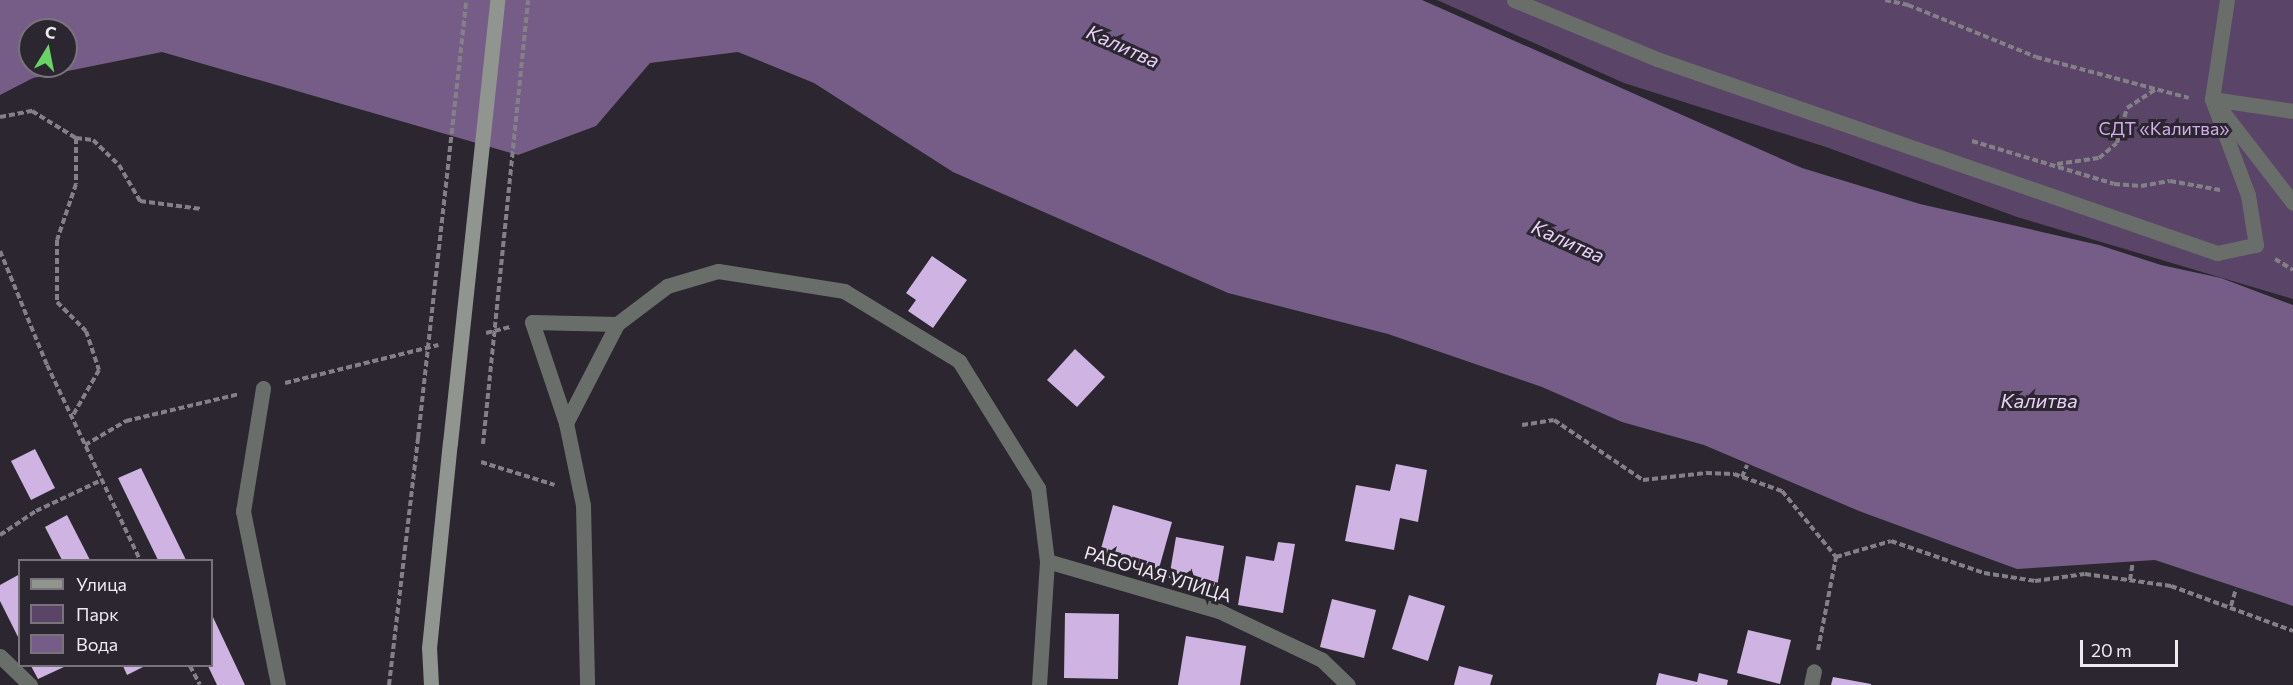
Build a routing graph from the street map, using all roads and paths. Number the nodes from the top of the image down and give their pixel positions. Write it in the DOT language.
graph roads {
  1 [pos="466,0"];
  2 [pos="497,0"];
  3 [pos="528,0"];
  4 [pos="1514,0"];
  5 [pos="1885,0"];
  6 [pos="2227,0"];
  7 [pos="2156,89"];
  8 [pos="2212,99"];
  9 [pos="2293,111"];
  10 [pos="0,117"];
  11 [pos="76,138"];
  12 [pos="2054,165"];
  13 [pos="2293,203"];
  14 [pos="201,209"];
  15 [pos="0,251"];
  16 [pos="532,322"];
  17 [pos="617,324"];
  18 [pos="476,336"];
  19 [pos="442,344"];
  20 [pos="263,388"];
  21 [pos="72,417"];
  22 [pos="566,423"];
  23 [pos="1522,425"];
  24 [pos="483,444"];
  25 [pos="85,446"];
  26 [pos="481,462"];
  27 [pos="1747,465"];
  28 [pos="1742,477"];
  29 [pos="102,480"];
  30 [pos="579,487"];
  31 [pos="0,535"];
  32 [pos="1836,557"];
  33 [pos="139,559"];
  34 [pos="1047,561"];
  35 [pos="2133,562"];
  36 [pos="2130,580"];
  37 [pos="2236,589"];
  38 [pos="2230,606"];
  39 [pos="2293,631"];
  40 [pos="0,656"];
  41 [pos="191,667"];
  42 [pos="1813,678"];
  43 [pos="30,685"];
  44 [pos="200,685"];
  45 [pos="278,685"];
  46 [pos="389,685"];
  47 [pos="431,685"];
  48 [pos="586,685"];
  49 [pos="1039,685"];
  50 [pos="1347,685"];
  1 -- 46 [label="path, bridge"];
  2 -- 47 [label="main road, bridge"];
  3 -- 24 [label="path, bridge"];
  4 -- 8 [label="street"];
  5 -- 7 [label="path"];
  6 -- 8 [label="street"];
  7 -- 8 [label="path"];
  7 -- 12 [label="path"];
  8 -- 9 [label="street"];
  8 -- 13 [label="street"];
  10 -- 11 [label="path"];
  11 -- 14 [label="path"];
  11 -- 21 [label="path"];
  15 -- 21 [label="path"];
  16 -- 17 [label="street"];
  16 -- 18 [label="path"];
  16 -- 22 [label="street"];
  17 -- 22 [label="street"];
  17 -- 34 [label="street"];
  19 -- 20 [label="path"];
  20 -- 25 [label="path"];
  20 -- 45 [label="street"];
  21 -- 25 [label="path"];
  22 -- 30 [label="street"];
  23 -- 28 [label="path"];
  25 -- 29 [label="path"];
  26 -- 30 [label="path"];
  27 -- 28 [label="path"];
  28 -- 32 [label="path"];
  29 -- 31 [label="path"];
  29 -- 33 [label="path"];
  30 -- 48 [label="street"];
  32 -- 36 [label="path"];
  32 -- 42 [label="path"];
  34 -- 49 [label="street"];
  34 -- 50 [label="street, РАБОЧАЯ УЛИЦА"];
  35 -- 36 [label="path"];
  36 -- 38 [label="path"];
  37 -- 38 [label="path"];
  38 -- 39 [label="path"];
  40 -- 43 [label="street"];
  41 -- 44 [label="path"];
}
